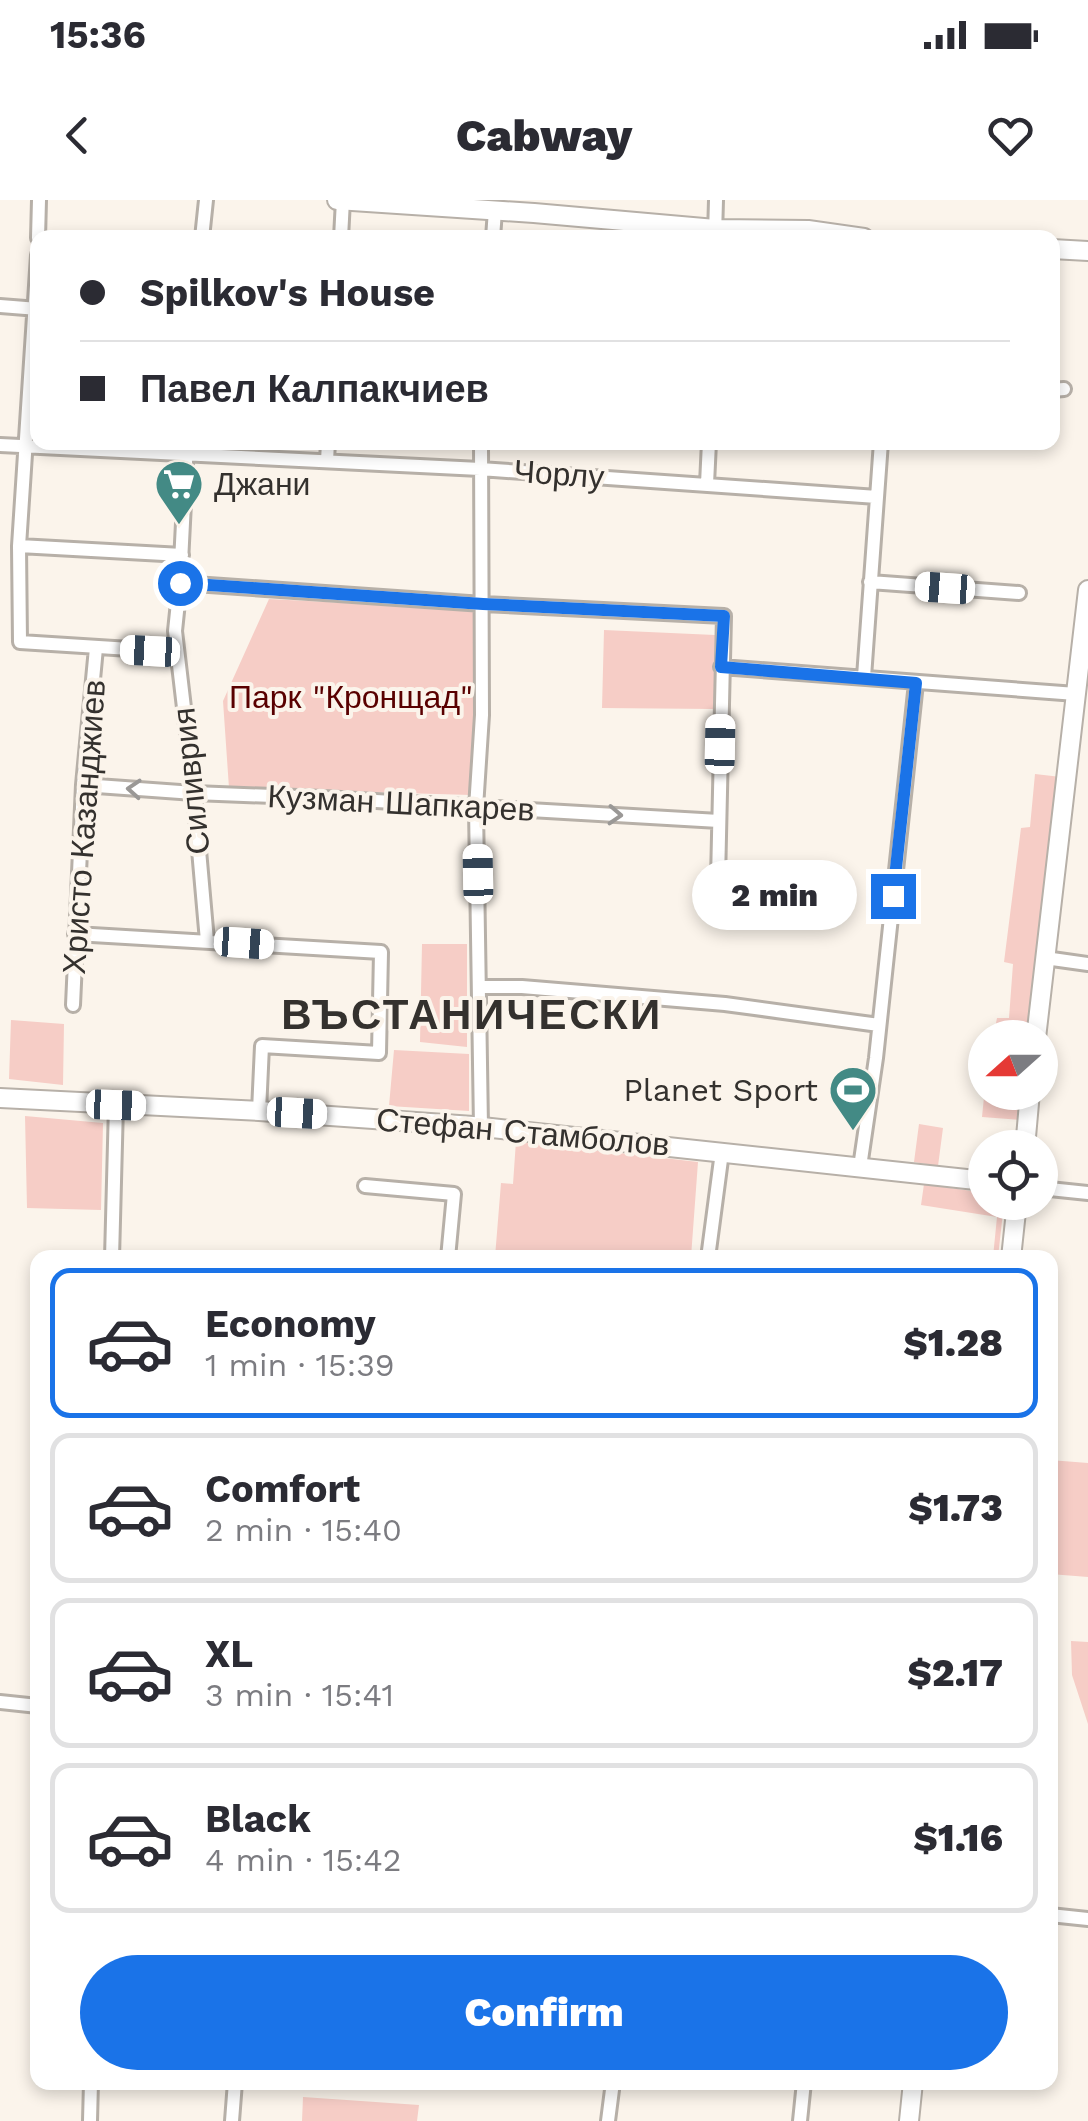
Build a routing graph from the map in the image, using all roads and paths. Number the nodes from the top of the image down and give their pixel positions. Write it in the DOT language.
graph roads {
  1 [pos="39,200"];
  2 [pos="206,200"];
  3 [pos="341,200"];
  4 [pos="716,200"];
  5 [pos="495,210"];
  6 [pos="38,230"];
  7 [pos="203,230"];
  8 [pos="341,230"];
  9 [pos="493,230"];
  10 [pos="686,230"];
  11 [pos="715,230"];
  12 [pos="1060,249"];
  13 [pos="1088,251"];
  14 [pos="0,306"];
  15 [pos="30,308"];
  16 [pos="30,397"];
  17 [pos="0,445"];
  18 [pos="26,448"];
  19 [pos="30,448"];
  20 [pos="187,450"];
  21 [pos="209,450"];
  22 [pos="328,450"];
  23 [pos="481,450"];
  24 [pos="709,450"];
  25 [pos="880,450"];
  26 [pos="327,461"];
  27 [pos="480,469"];
  28 [pos="707,484"];
  29 [pos="877,497"];
  30 [pos="19,546"];
  31 [pos="182,555"];
  32 [pos="870,582"];
  33 [pos="180,583"];
  34 [pos="1088,590"];
  35 [pos="1019,592"];
  36 [pos="483,604"];
  37 [pos="1085,640"];
  38 [pos="96,648"];
  39 [pos="177,652"];
  40 [pos="721,667"];
  41 [pos="864,677"];
  42 [pos="916,683"];
  43 [pos="1076,694"];
  44 [pos="82,785"];
  45 [pos="194,793"];
  46 [pos="476,808"];
  47 [pos="719,820"];
  48 [pos="718,880"];
  49 [pos="74,934"];
  50 [pos="207,941"];
  51 [pos="1044,958"];
  52 [pos="1088,964"];
  53 [pos="480,987"];
  54 [pos="73,1005"];
  55 [pos="1038,1020"];
  56 [pos="879,1025"];
  57 [pos="0,1098"];
  58 [pos="116,1105"];
  59 [pos="258,1111"];
  60 [pos="482,1127"];
  61 [pos="722,1152"];
  62 [pos="860,1167"];
  63 [pos="968,1179"];
  64 [pos="364,1186"];
  65 [pos="1058,1190"];
  66 [pos="1088,1193"];
  67 [pos="1015,1220"];
  68 [pos="112,1250"];
  69 [pos="449,1250"];
  70 [pos="709,1250"];
  71 [pos="1012,1250"];
  72 [pos="0,1702"];
  73 [pos="30,1705"];
  74 [pos="1058,1916"];
  75 [pos="1088,1918"];
  76 [pos="91,2090"];
  77 [pos="234,2090"];
  78 [pos="611,2090"];
  79 [pos="803,2090"];
  80 [pos="912,2090"];
  81 [pos="90,2121"];
  82 [pos="232,2121"];
  83 [pos="608,2121"];
  84 [pos="800,2121"];
  85 [pos="909,2121"];
  1 -- 6 [label="street"];
  2 -- 7 [label="street"];
  3 -- 5 [label="street"];
  3 -- 8 [label="street"];
  4 -- 11 [label="street"];
  5 -- 9 [label="street"];
  5 -- 10 [label="street"];
  12 -- 13 [label="street"];
  14 -- 15 [label="street"];
  16 -- 18 [label="street"];
  17 -- 18 [label="street, Чорлу"];
  18 -- 19 [label="street, Чорлу"];
  18 -- 30 [label="street"];
  20 -- 31 [label="street, Силиврия"];
  21 -- 26 [label="street, Чорлу"];
  22 -- 26 [label="street"];
  23 -- 27 [label="street"];
  24 -- 28 [label="street"];
  25 -- 29 [label="street"];
  26 -- 27 [label="street, Чорлу"];
  27 -- 28 [label="street, Чорлу"];
  27 -- 36 [label="street"];
  28 -- 29 [label="street, Чорлу"];
  29 -- 32 [label="street"];
  30 -- 31 [label="street"];
  30 -- 38 [label="street"];
  31 -- 33 [label="street, Силиврия"];
  32 -- 35 [label="street"];
  32 -- 41 [label="street"];
  33 -- 36 [label="street"];
  33 -- 39 [label="street, Силиврия"];
  34 -- 37 [label="street"];
  36 -- 40 [label="street"];
  36 -- 46 [label="street"];
  37 -- 43 [label="street"];
  38 -- 39 [label="street"];
  38 -- 44 [label="street, Христо Казанджиев"];
  39 -- 45 [label="street, Силиврия"];
  40 -- 41 [label="street"];
  40 -- 47 [label="street"];
  41 -- 42 [label="street"];
  42 -- 43 [label="street"];
  42 -- 56 [label="street"];
  43 -- 51 [label="street"];
  45 -- 44 [label="street, Кузман Шапкарев, one-way"];
  44 -- 49 [label="street, Христо Казанджиев"];
  45 -- 46 [label="street, Кузман Шапкарев"];
  45 -- 50 [label="street, Силиврия"];
  46 -- 47 [label="street, Кузман Шапкарев, one-way"];
  46 -- 53 [label="street"];
  47 -- 48 [label="street"];
  49 -- 50 [label="street"];
  49 -- 54 [label="street, Христо Казанджиев"];
  50 -- 59 [label="street"];
  51 -- 52 [label="street"];
  51 -- 55 [label="street"];
  53 -- 56 [label="street"];
  53 -- 60 [label="street"];
  56 -- 62 [label="street"];
  57 -- 58 [label="street, Стефан Стамболов"];
  58 -- 59 [label="street, Стефан Стамболов"];
  58 -- 68 [label="street"];
  59 -- 60 [label="street, Стефан Стамболов"];
  60 -- 61 [label="street, Стефан Стамболов"];
  61 -- 62 [label="street, Стефан Стамболов"];
  61 -- 70 [label="street"];
  62 -- 63 [label="street, Стефан Стамболов"];
  64 -- 69 [label="street"];
  65 -- 66 [label="street"];
  67 -- 71 [label="street"];
  72 -- 73 [label="street"];
  74 -- 75 [label="street"];
  76 -- 81 [label="street"];
  77 -- 82 [label="street"];
  78 -- 83 [label="street"];
  79 -- 84 [label="street"];
  80 -- 85 [label="street"];
}
